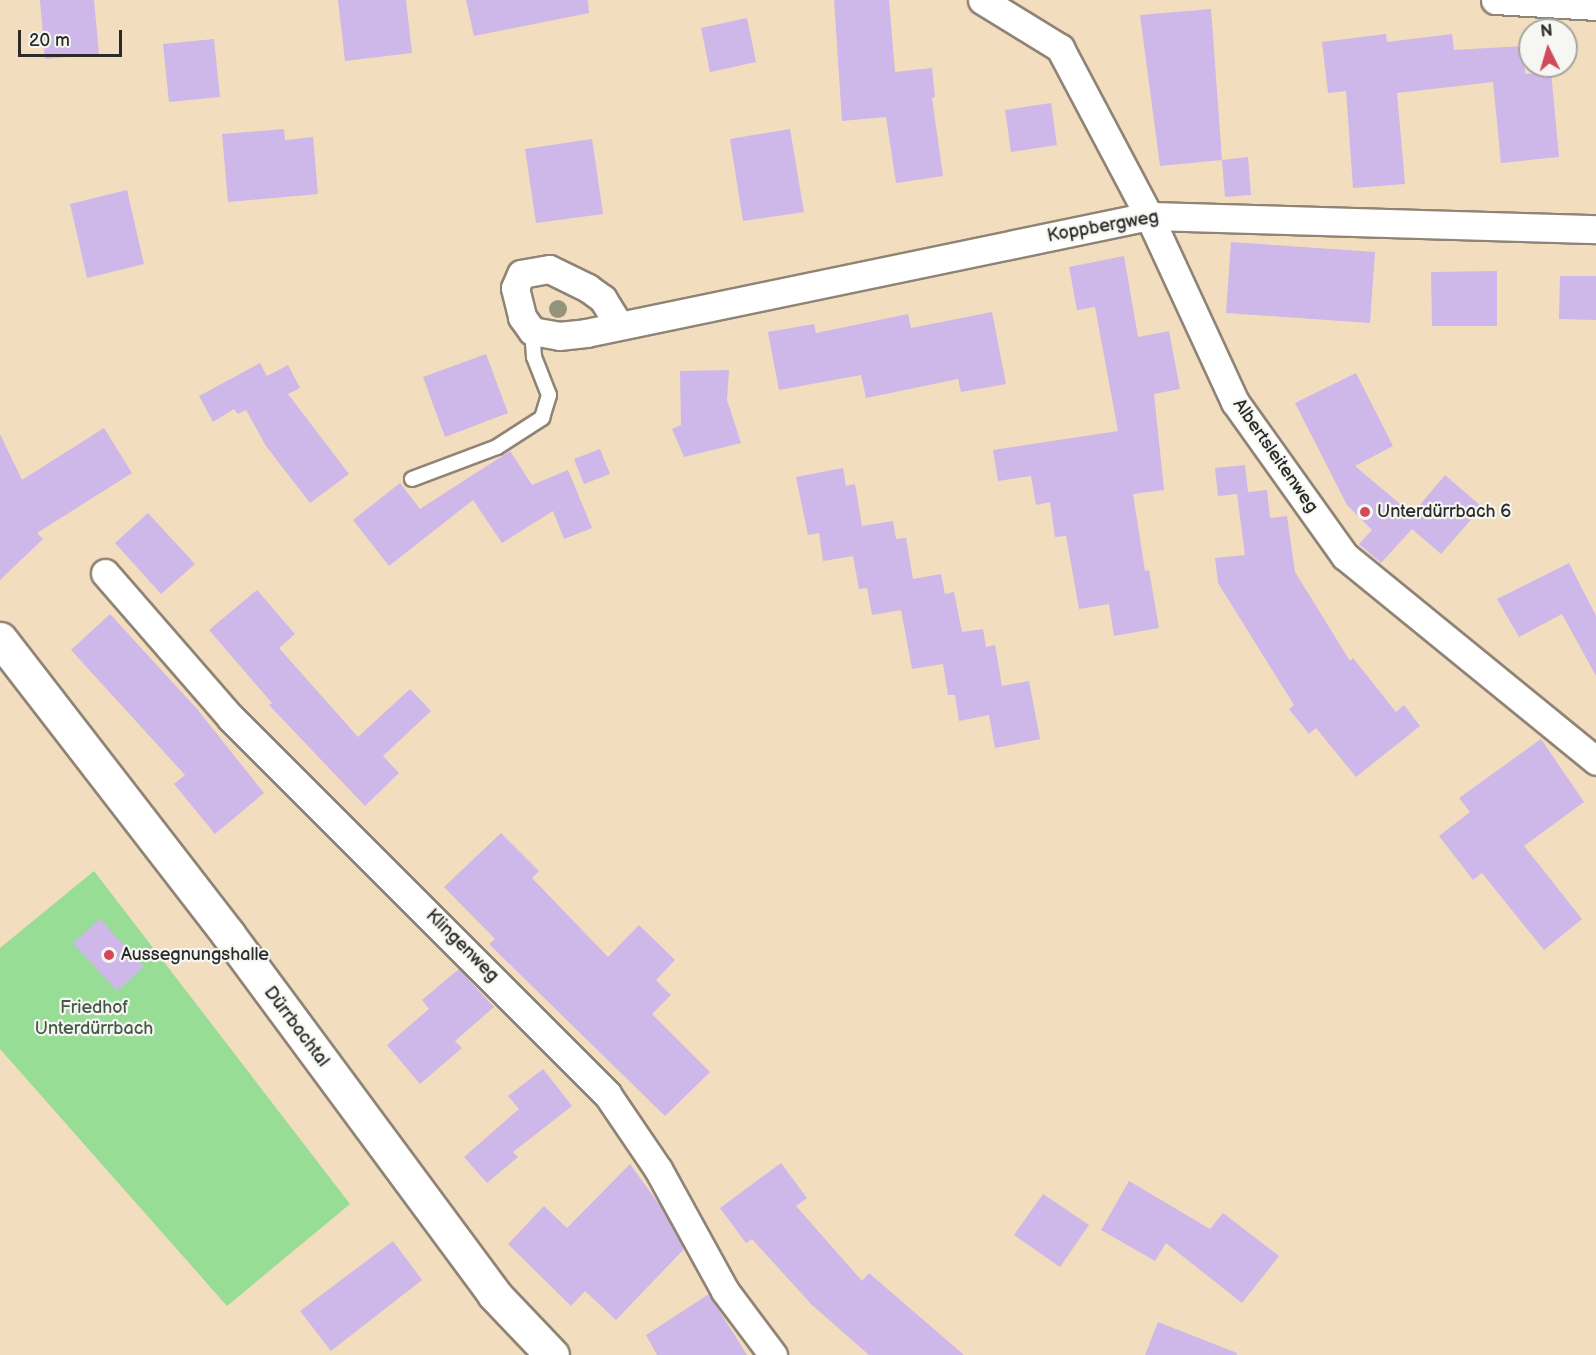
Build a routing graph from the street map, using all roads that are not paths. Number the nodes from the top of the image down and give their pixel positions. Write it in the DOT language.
graph roads {
  1 [pos="982,0"];
  2 [pos="1495,0"];
  3 [pos="1596,6"];
  4 [pos="1149,216"];
  5 [pos="1596,229"];
  6 [pos="619,325"];
  7 [pos="532,331"];
  8 [pos="412,479"];
  9 [pos="105,573"];
  10 [pos="0,639"];
  11 [pos="1596,761"];
  12 [pos="552,1355"];
  13 [pos="773,1355"];
  1 -- 4 [label="street, Albertsleitenweg"];
  2 -- 3 [label="street"];
  4 -- 5 [label="street, Koppbergweg"];
  4 -- 6 [label="street, Koppbergweg"];
  4 -- 11 [label="street, Albertsleitenweg"];
  6 -- 7 [label="street, Koppbergweg"];
  6 -- 7 [label="street"];
  7 -- 8 [label="lane"];
  9 -- 13 [label="street, Klingenweg"];
  10 -- 12 [label="street, Dürrbachtal"];
}
